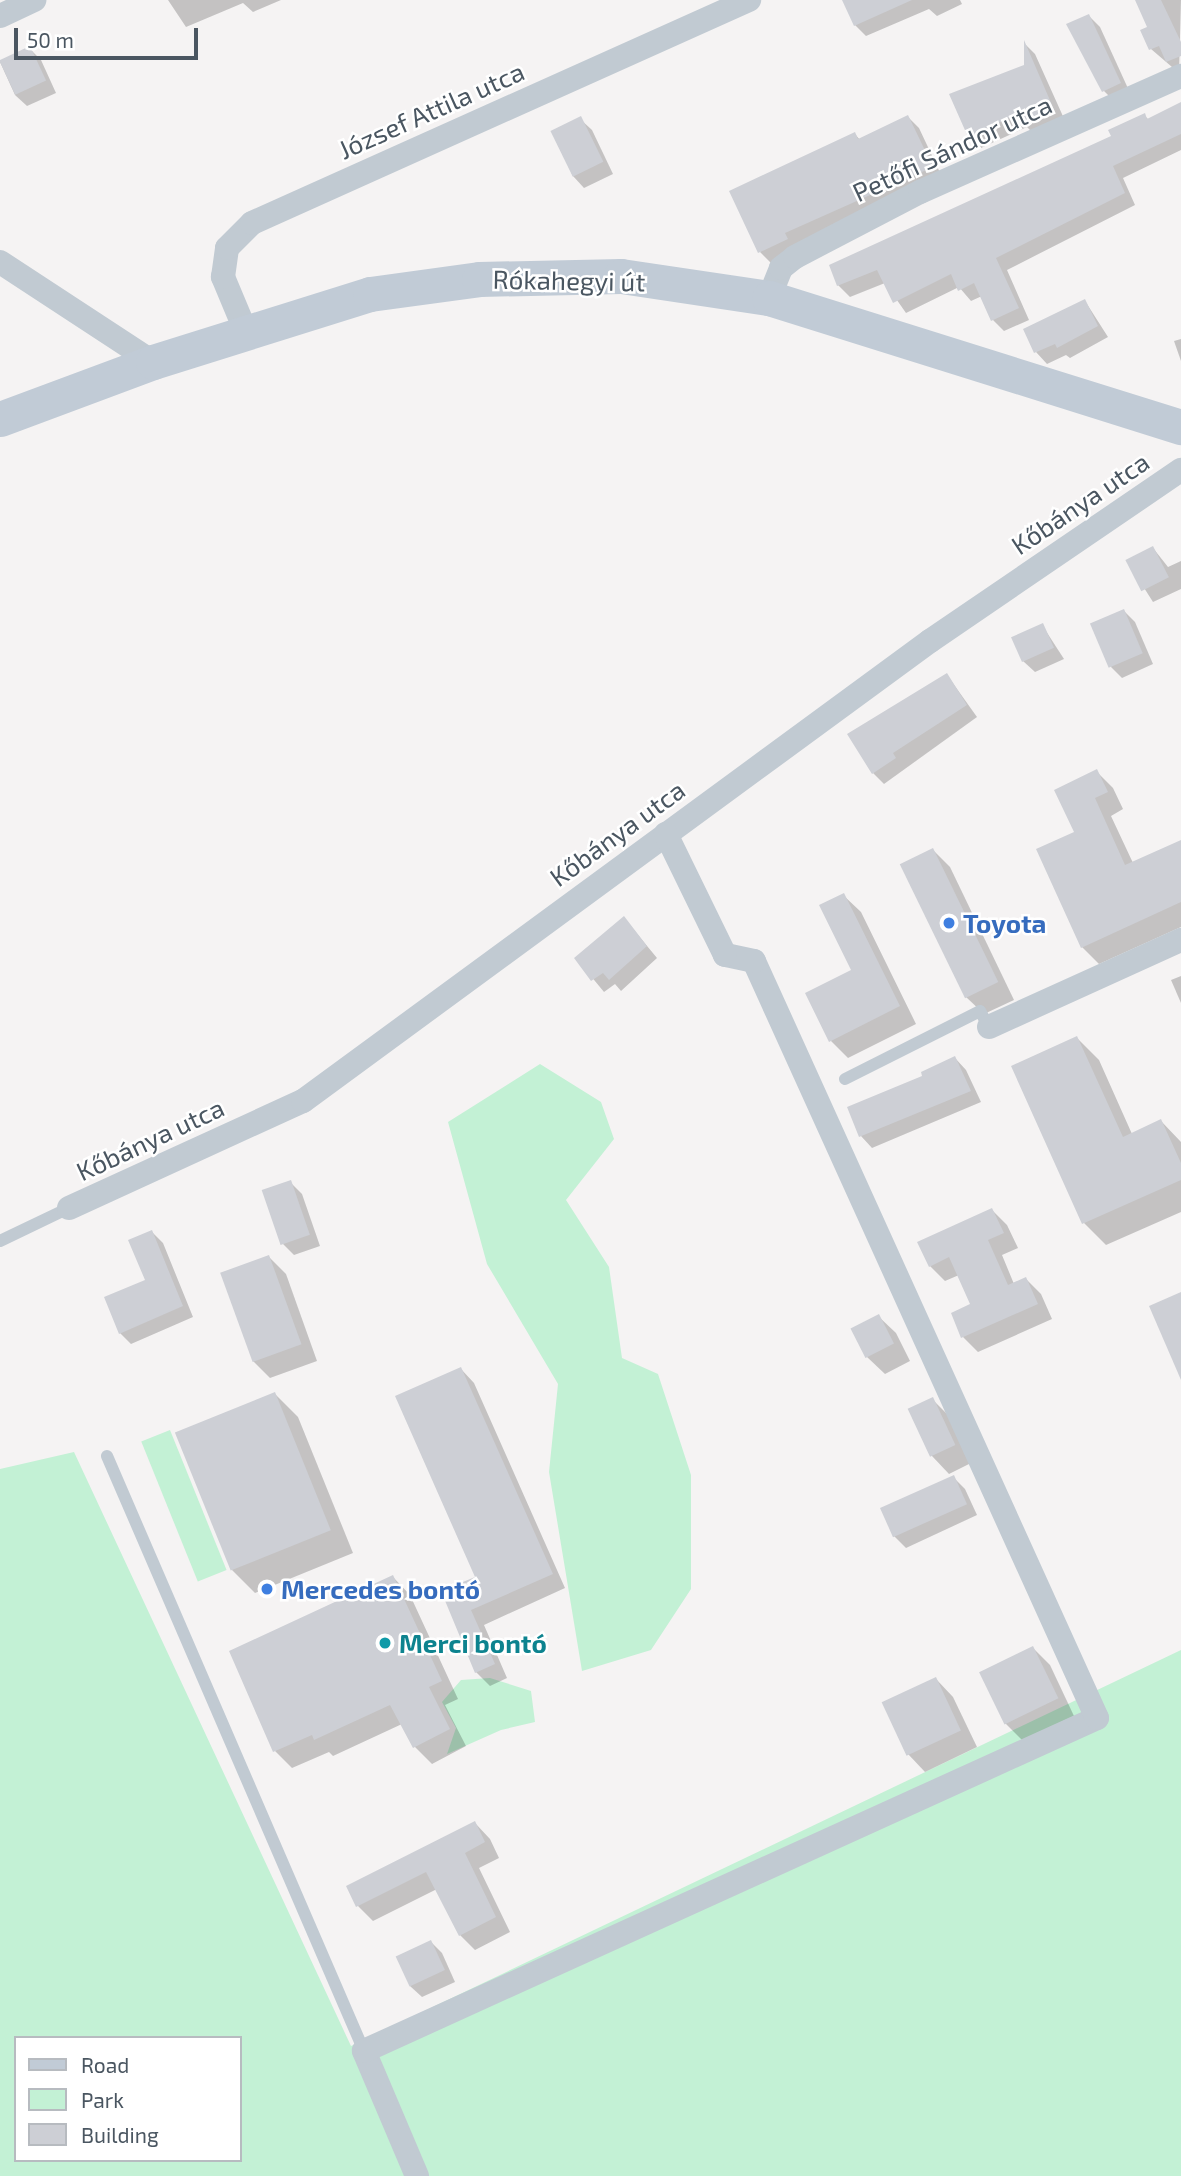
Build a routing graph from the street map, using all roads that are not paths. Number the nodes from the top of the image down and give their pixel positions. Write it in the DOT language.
graph roads {
  1 [pos="35,0"];
  2 [pos="748,0"];
  3 [pos="0,16"];
  4 [pos="1181,76"];
  5 [pos="0,262"];
  6 [pos="769,298"];
  7 [pos="246,332"];
  8 [pos="153,362"];
  9 [pos="0,419"];
  10 [pos="1181,427"];
  11 [pos="1181,470"];
  12 [pos="666,834"];
  13 [pos="1181,940"];
  14 [pos="989,1027"];
  15 [pos="845,1079"];
  16 [pos="69,1208"];
  17 [pos="0,1241"];
  18 [pos="107,1456"];
  19 [pos="364,2051"];
  20 [pos="417,2176"];
  1 -- 3 [label="street"];
  2 -- 7 [label="street, József Attila utca"];
  4 -- 6 [label="street, Petőfi Sándor utca"];
  5 -- 8 [label="street"];
  6 -- 7 [label="street, Rókahegyi út"];
  6 -- 10 [label="street, Rókahegyi út"];
  7 -- 8 [label="street, Rókahegyi út"];
  8 -- 9 [label="street, Rókahegyi út"];
  11 -- 12 [label="street, Kőbánya utca"];
  12 -- 16 [label="street, Kőbánya utca"];
  12 -- 19 [label="street"];
  13 -- 14 [label="street"];
  14 -- 15 [label="lane"];
  16 -- 17 [label="lane"];
  18 -- 19 [label="lane"];
  19 -- 20 [label="street"];
}
